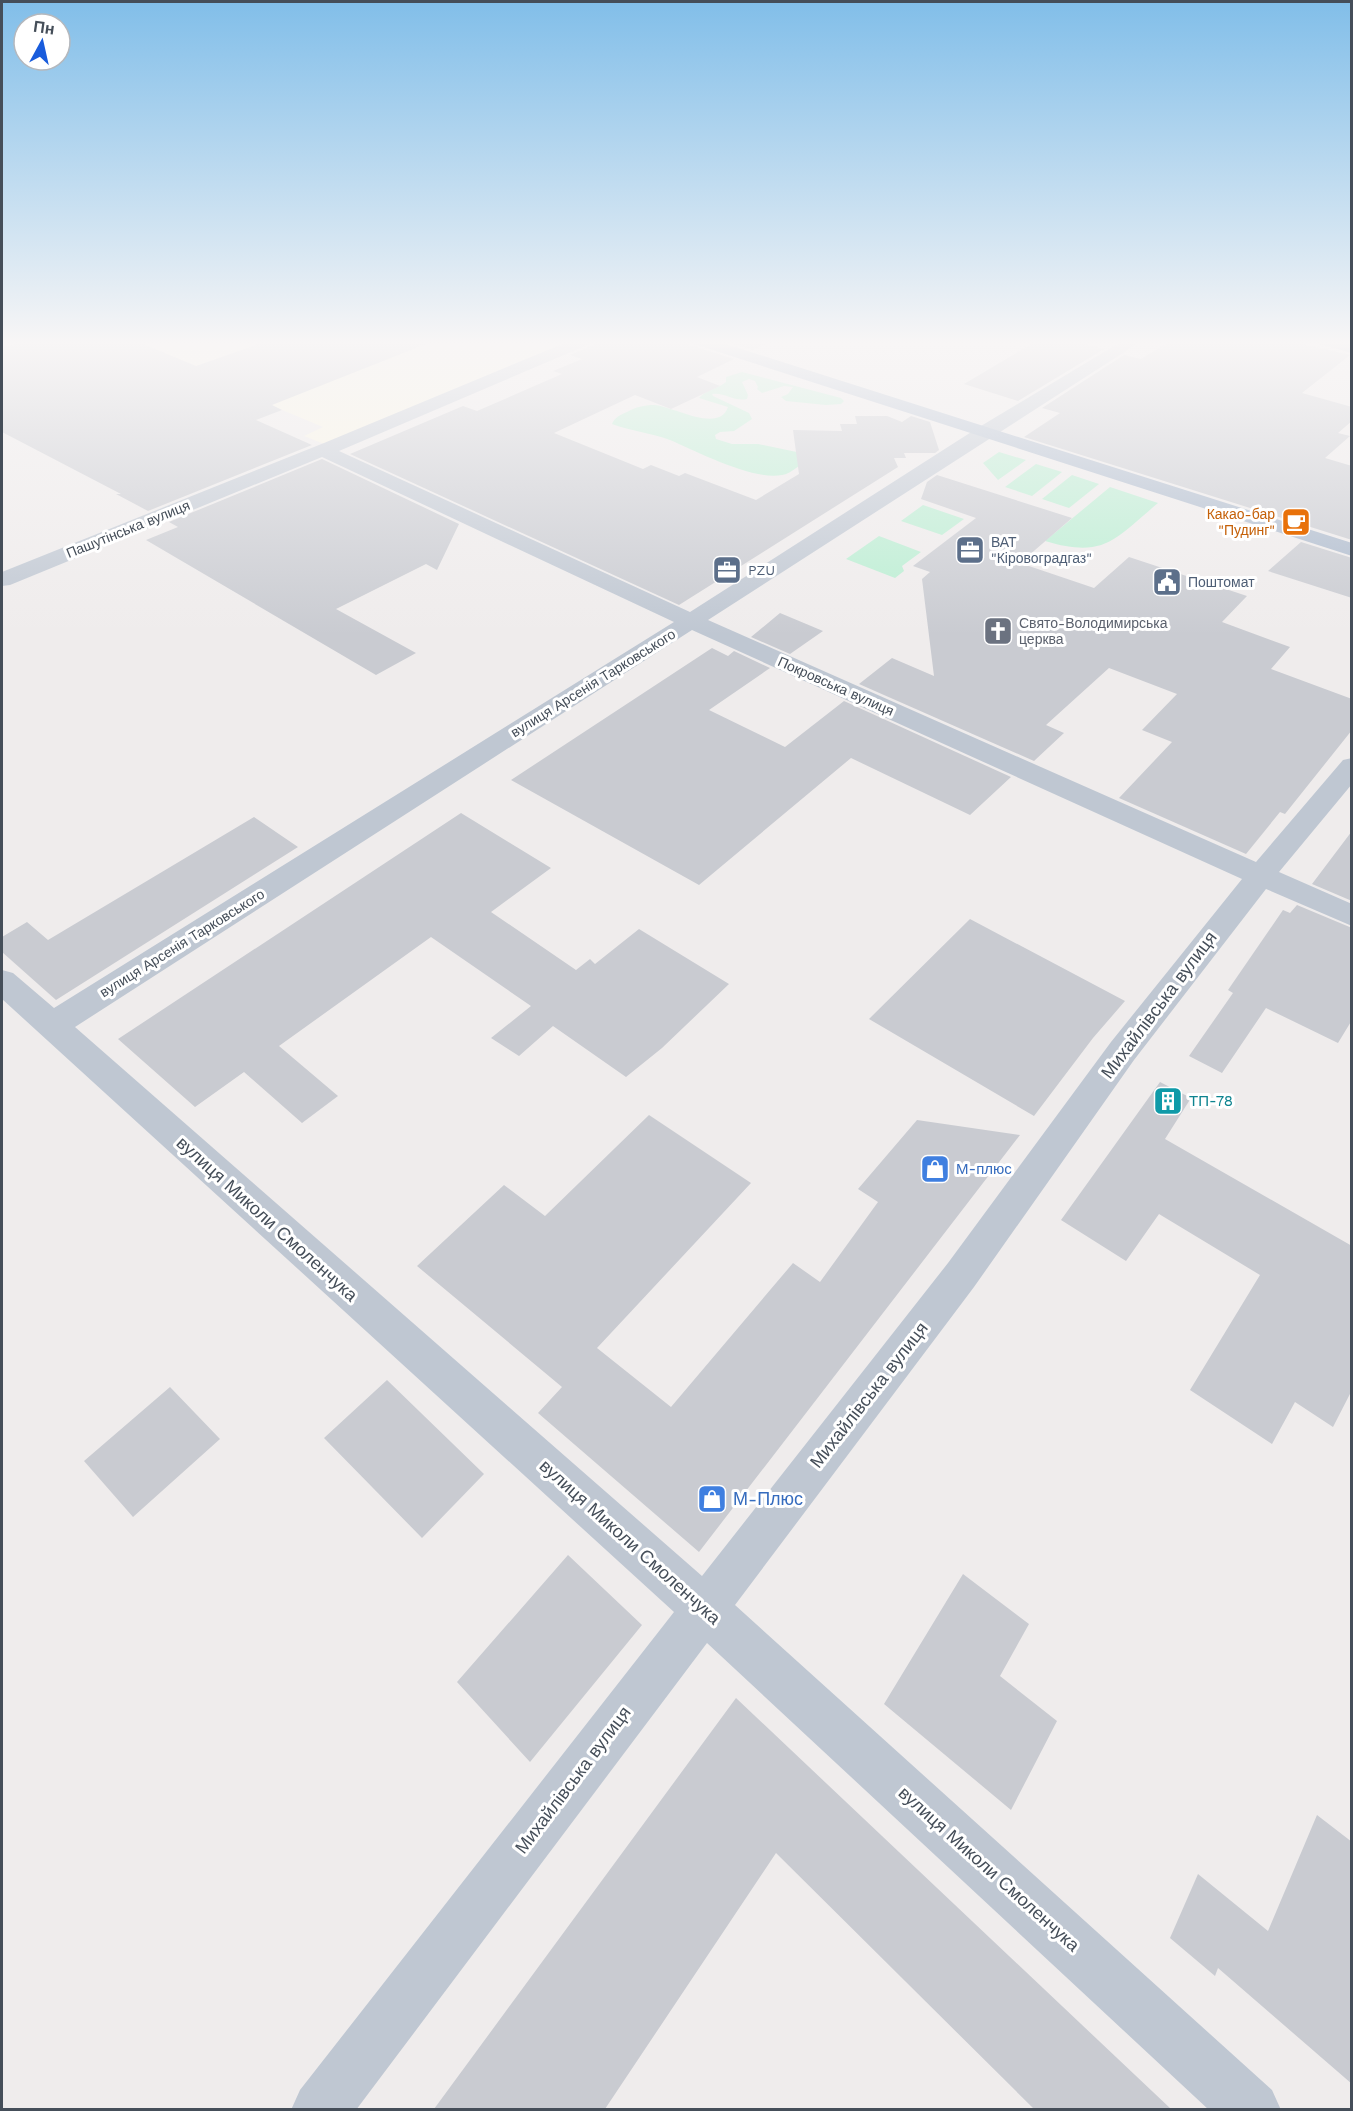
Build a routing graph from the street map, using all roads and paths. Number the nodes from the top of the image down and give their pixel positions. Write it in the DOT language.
graph roads {
  1 [pos="350,439"];
  2 [pos="973,439"];
  3 [pos="999,439"];
  4 [pos="322,450"];
  5 [pos="1352,550"];
  6 [pos="2,580"];
  7 [pos="691,621"];
  8 [pos="1352,766"];
  9 [pos="1261,874"];
  10 [pos="1352,916"];
  11 [pos="2,981"];
  12 [pos="51,1026"];
  13 [pos="705,1609"];
  14 [pos="320,2109"];
  15 [pos="1252,2109"];
  1 -- 4 [label="street, Пашутінська вулиця"];
  2 -- 7 [label="street, вулиця Арсенія Тарковського"];
  3 -- 5 [label="main road"];
  4 -- 6 [label="street, Пашутінська вулиця"];
  4 -- 7 [label="street, Покровська вулиця"];
  7 -- 9 [label="street, Покровська вулиця"];
  7 -- 12 [label="street, вулиця Арсенія Тарковського"];
  8 -- 9 [label="street, Михайлівська вулиця"];
  9 -- 10 [label="street, Покровська вулиця"];
  9 -- 13 [label="street, Михайлівська вулиця"];
  11 -- 12 [label="street, вулиця Миколи Смоленчука"];
  12 -- 13 [label="street, вулиця Миколи Смоленчука"];
  13 -- 14 [label="street, Михайлівська вулиця"];
  13 -- 15 [label="street, вулиця Миколи Смоленчука"];
}
